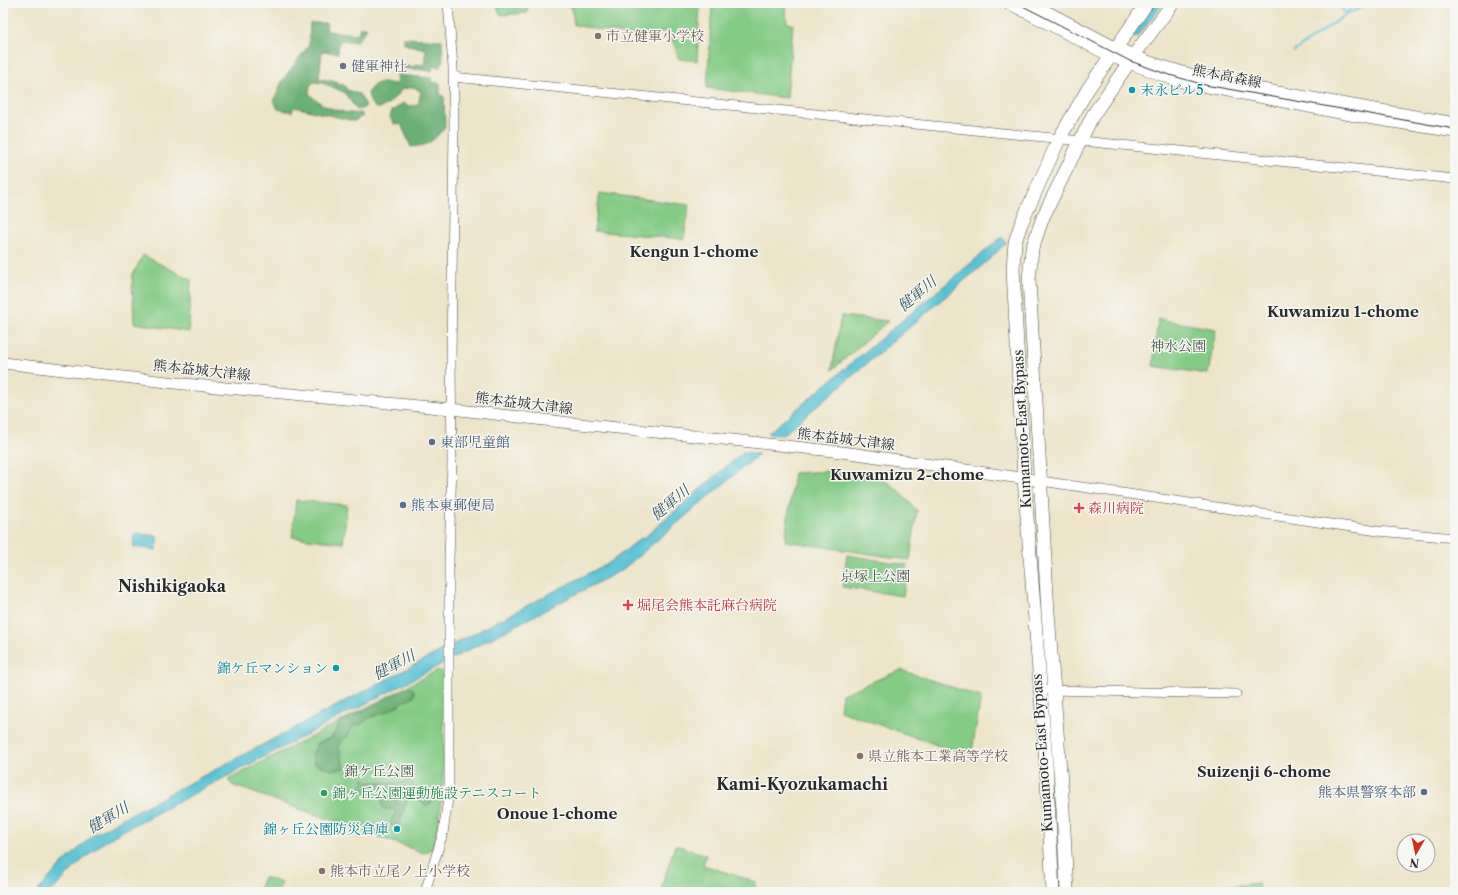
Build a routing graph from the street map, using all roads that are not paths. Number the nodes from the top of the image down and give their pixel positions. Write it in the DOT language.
graph roads {
  1 [pos="448,3"];
  2 [pos="1008,3"];
  3 [pos="1031,3"];
  4 [pos="1147,3"];
  5 [pos="1173,3"];
  6 [pos="1112,52"];
  7 [pos="1131,60"];
  8 [pos="454,77"];
  9 [pos="1455,123"];
  10 [pos="1455,132"];
  11 [pos="1059,139"];
  12 [pos="1080,140"];
  13 [pos="1455,180"];
  14 [pos="3,363"];
  15 [pos="450,409"];
  16 [pos="1024,478"];
  17 [pos="1041,481"];
  18 [pos="1455,538"];
  19 [pos="1047,690"];
  20 [pos="1236,694"];
  21 [pos="425,892"];
  22 [pos="1054,892"];
  23 [pos="1067,892"];
  1 -- 8 [label="street"];
  2 -- 6 [label="main road, 熊本高森線"];
  3 -- 6 [label="main road, 熊本高森線"];
  4 -- 6 [label="highway, Kumamoto-East Bypass"];
  5 -- 7 [label="highway, Kumamoto-East Bypass"];
  6 -- 7 [label="main road, 熊本高森線"];
  6 -- 11 [label="highway, Kumamoto-East Bypass"];
  7 -- 9 [label="main road, 熊本高森線"];
  7 -- 10 [label="main road, 熊本高森線"];
  7 -- 12 [label="highway, Kumamoto-East Bypass"];
  8 -- 11 [label="street"];
  8 -- 15 [label="street"];
  11 -- 12 [label="street"];
  11 -- 16 [label="highway, Kumamoto-East Bypass"];
  12 -- 13 [label="street"];
  12 -- 17 [label="highway, Kumamoto-East Bypass"];
  14 -- 15 [label="main road, 熊本益城大津線"];
  15 -- 16 [label="main road, 熊本益城大津線"];
  15 -- 21 [label="street"];
  16 -- 17 [label="main road, 熊本益城大津線"];
  16 -- 19 [label="highway, Kumamoto-East Bypass"];
  17 -- 18 [label="street"];
  17 -- 19 [label="highway, Kumamoto-East Bypass"];
  19 -- 20 [label="street"];
  19 -- 22 [label="highway, Kumamoto-East Bypass"];
  19 -- 23 [label="highway, Kumamoto-East Bypass"];
}
